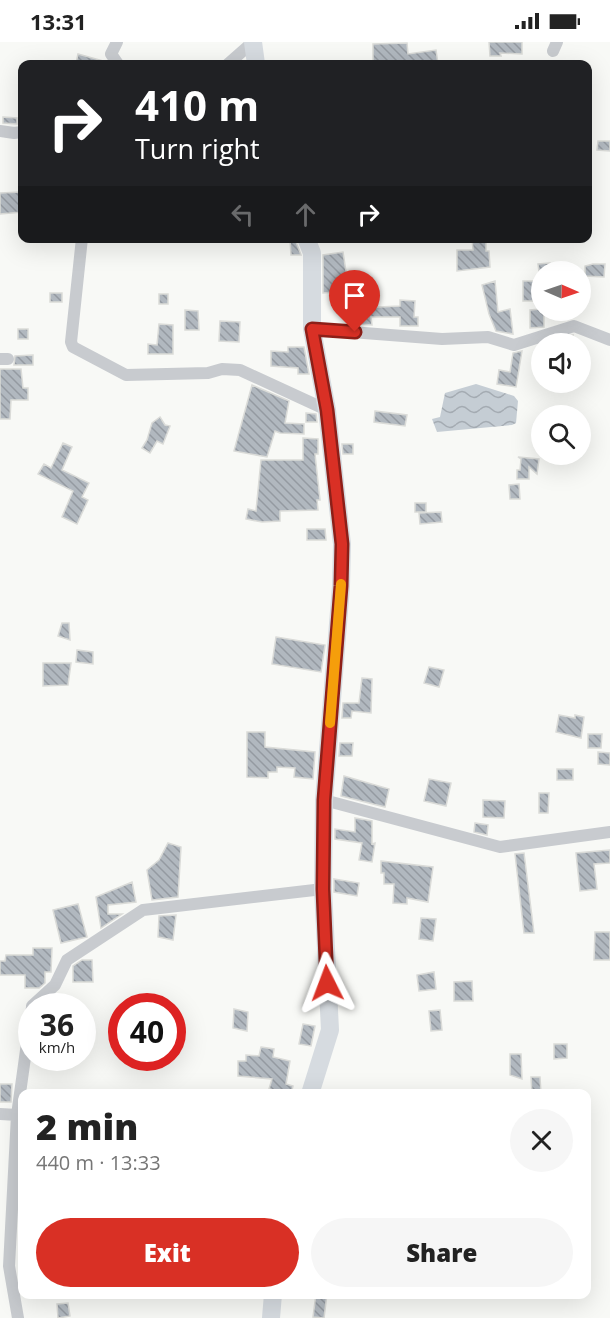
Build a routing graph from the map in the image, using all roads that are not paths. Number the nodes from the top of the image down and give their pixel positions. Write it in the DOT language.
graph roads {
  1 [pos="117,42"];
  2 [pos="253,42"];
  3 [pos="115,60"];
  4 [pos="233,60"];
  5 [pos="255,60"];
  6 [pos="0,131"];
  7 [pos="18,132"];
  8 [pos="81,243"];
  9 [pos="308,243"];
  10 [pos="312,329"];
  11 [pos="610,340"];
  12 [pos="327,410"];
  13 [pos="324,800"];
  14 [pos="610,832"];
  15 [pos="323,889"];
  16 [pos="47,993"];
  17 [pos="24,1071"];
  18 [pos="21,1089"];
  19 [pos="312,1089"];
  20 [pos="0,1114"];
  21 [pos="18,1115"];
  22 [pos="273,1299"];
  23 [pos="18,1318"];
  24 [pos="271,1318"];
  1 -- 3 [label="street"];
  2 -- 4 [label="street"];
  2 -- 5 [label="street"];
  6 -- 7 [label="street"];
  8 -- 12 [label="street"];
  9 -- 10 [label="street"];
  10 -- 11 [label="street"];
  10 -- 12 [label="street"];
  12 -- 13 [label="street"];
  13 -- 14 [label="street"];
  13 -- 15 [label="street"];
  15 -- 16 [label="street"];
  15 -- 19 [label="street"];
  17 -- 18 [label="street"];
  20 -- 21 [label="street"];
  21 -- 23 [label="street"];
  22 -- 24 [label="street"];
}
